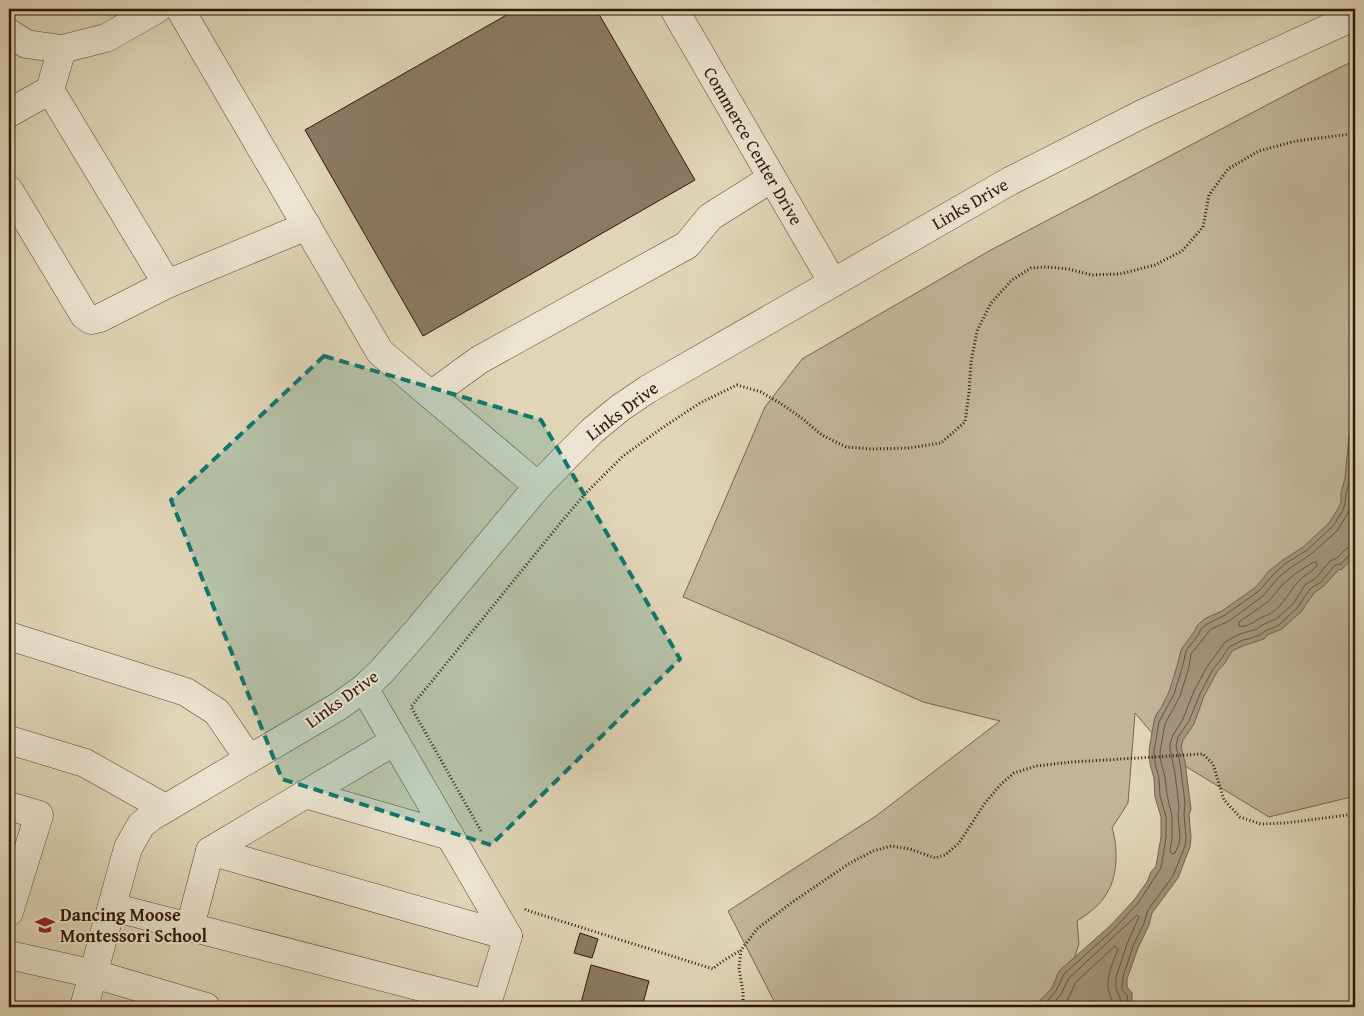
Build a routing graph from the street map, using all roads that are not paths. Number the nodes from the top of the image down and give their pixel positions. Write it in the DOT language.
graph roads {
  1 [pos="157,9"];
  2 [pos="180,9"];
  3 [pos="674,9"];
  4 [pos="1355,16"];
  5 [pos="9,33"];
  6 [pos="62,49"];
  7 [pos="50,90"];
  8 [pos="9,113"];
  9 [pos="772,178"];
  10 [pos="9,190"];
  11 [pos="307,226"];
  12 [pos="833,283"];
  13 [pos="167,284"];
  14 [pos="431,395"];
  15 [pos="538,486"];
  16 [pos="9,636"];
  17 [pos="364,688"];
  18 [pos="9,740"];
  19 [pos="395,741"];
  20 [pos="249,759"];
  21 [pos="305,794"];
  22 [pos="9,806"];
  23 [pos="165,808"];
  24 [pos="450,836"];
  25 [pos="210,851"];
  26 [pos="112,907"];
  27 [pos="9,912"];
  28 [pos="190,927"];
  29 [pos="508,936"];
  30 [pos="9,955"];
  31 [pos="94,974"];
  32 [pos="487,1006"];
  33 [pos="84,1007"];
  34 [pos="206,1007"];
  1 -- 6 [label="street"];
  2 -- 11 [label="street"];
  3 -- 9 [label="street, Commerce Center Drive"];
  4 -- 12 [label="street, Links Drive"];
  5 -- 6 [label="street"];
  6 -- 7 [label="street"];
  7 -- 8 [label="street"];
  7 -- 13 [label="street"];
  9 -- 12 [label="street, Commerce Center Drive"];
  9 -- 14 [label="street"];
  10 -- 13 [label="street"];
  11 -- 13 [label="street"];
  11 -- 14 [label="street"];
  12 -- 15 [label="street, Links Drive"];
  14 -- 15 [label="street"];
  15 -- 17 [label="street, Links Drive"];
  16 -- 20 [label="street"];
  17 -- 19 [label="street"];
  17 -- 20 [label="street, Links Drive"];
  18 -- 23 [label="street"];
  19 -- 21 [label="street"];
  19 -- 24 [label="street"];
  20 -- 23 [label="street, Links Drive"];
  21 -- 24 [label="street"];
  21 -- 25 [label="street"];
  22 -- 27 [label="street"];
  23 -- 26 [label="street, Links Drive"];
  24 -- 29 [label="street"];
  25 -- 28 [label="street"];
  25 -- 29 [label="street"];
  26 -- 28 [label="street"];
  26 -- 31 [label="street, Links Drive"];
  28 -- 32 [label="street"];
  29 -- 32 [label="street"];
  30 -- 31 [label="street"];
  31 -- 33 [label="street, Links Drive"];
  31 -- 34 [label="street"];
}
